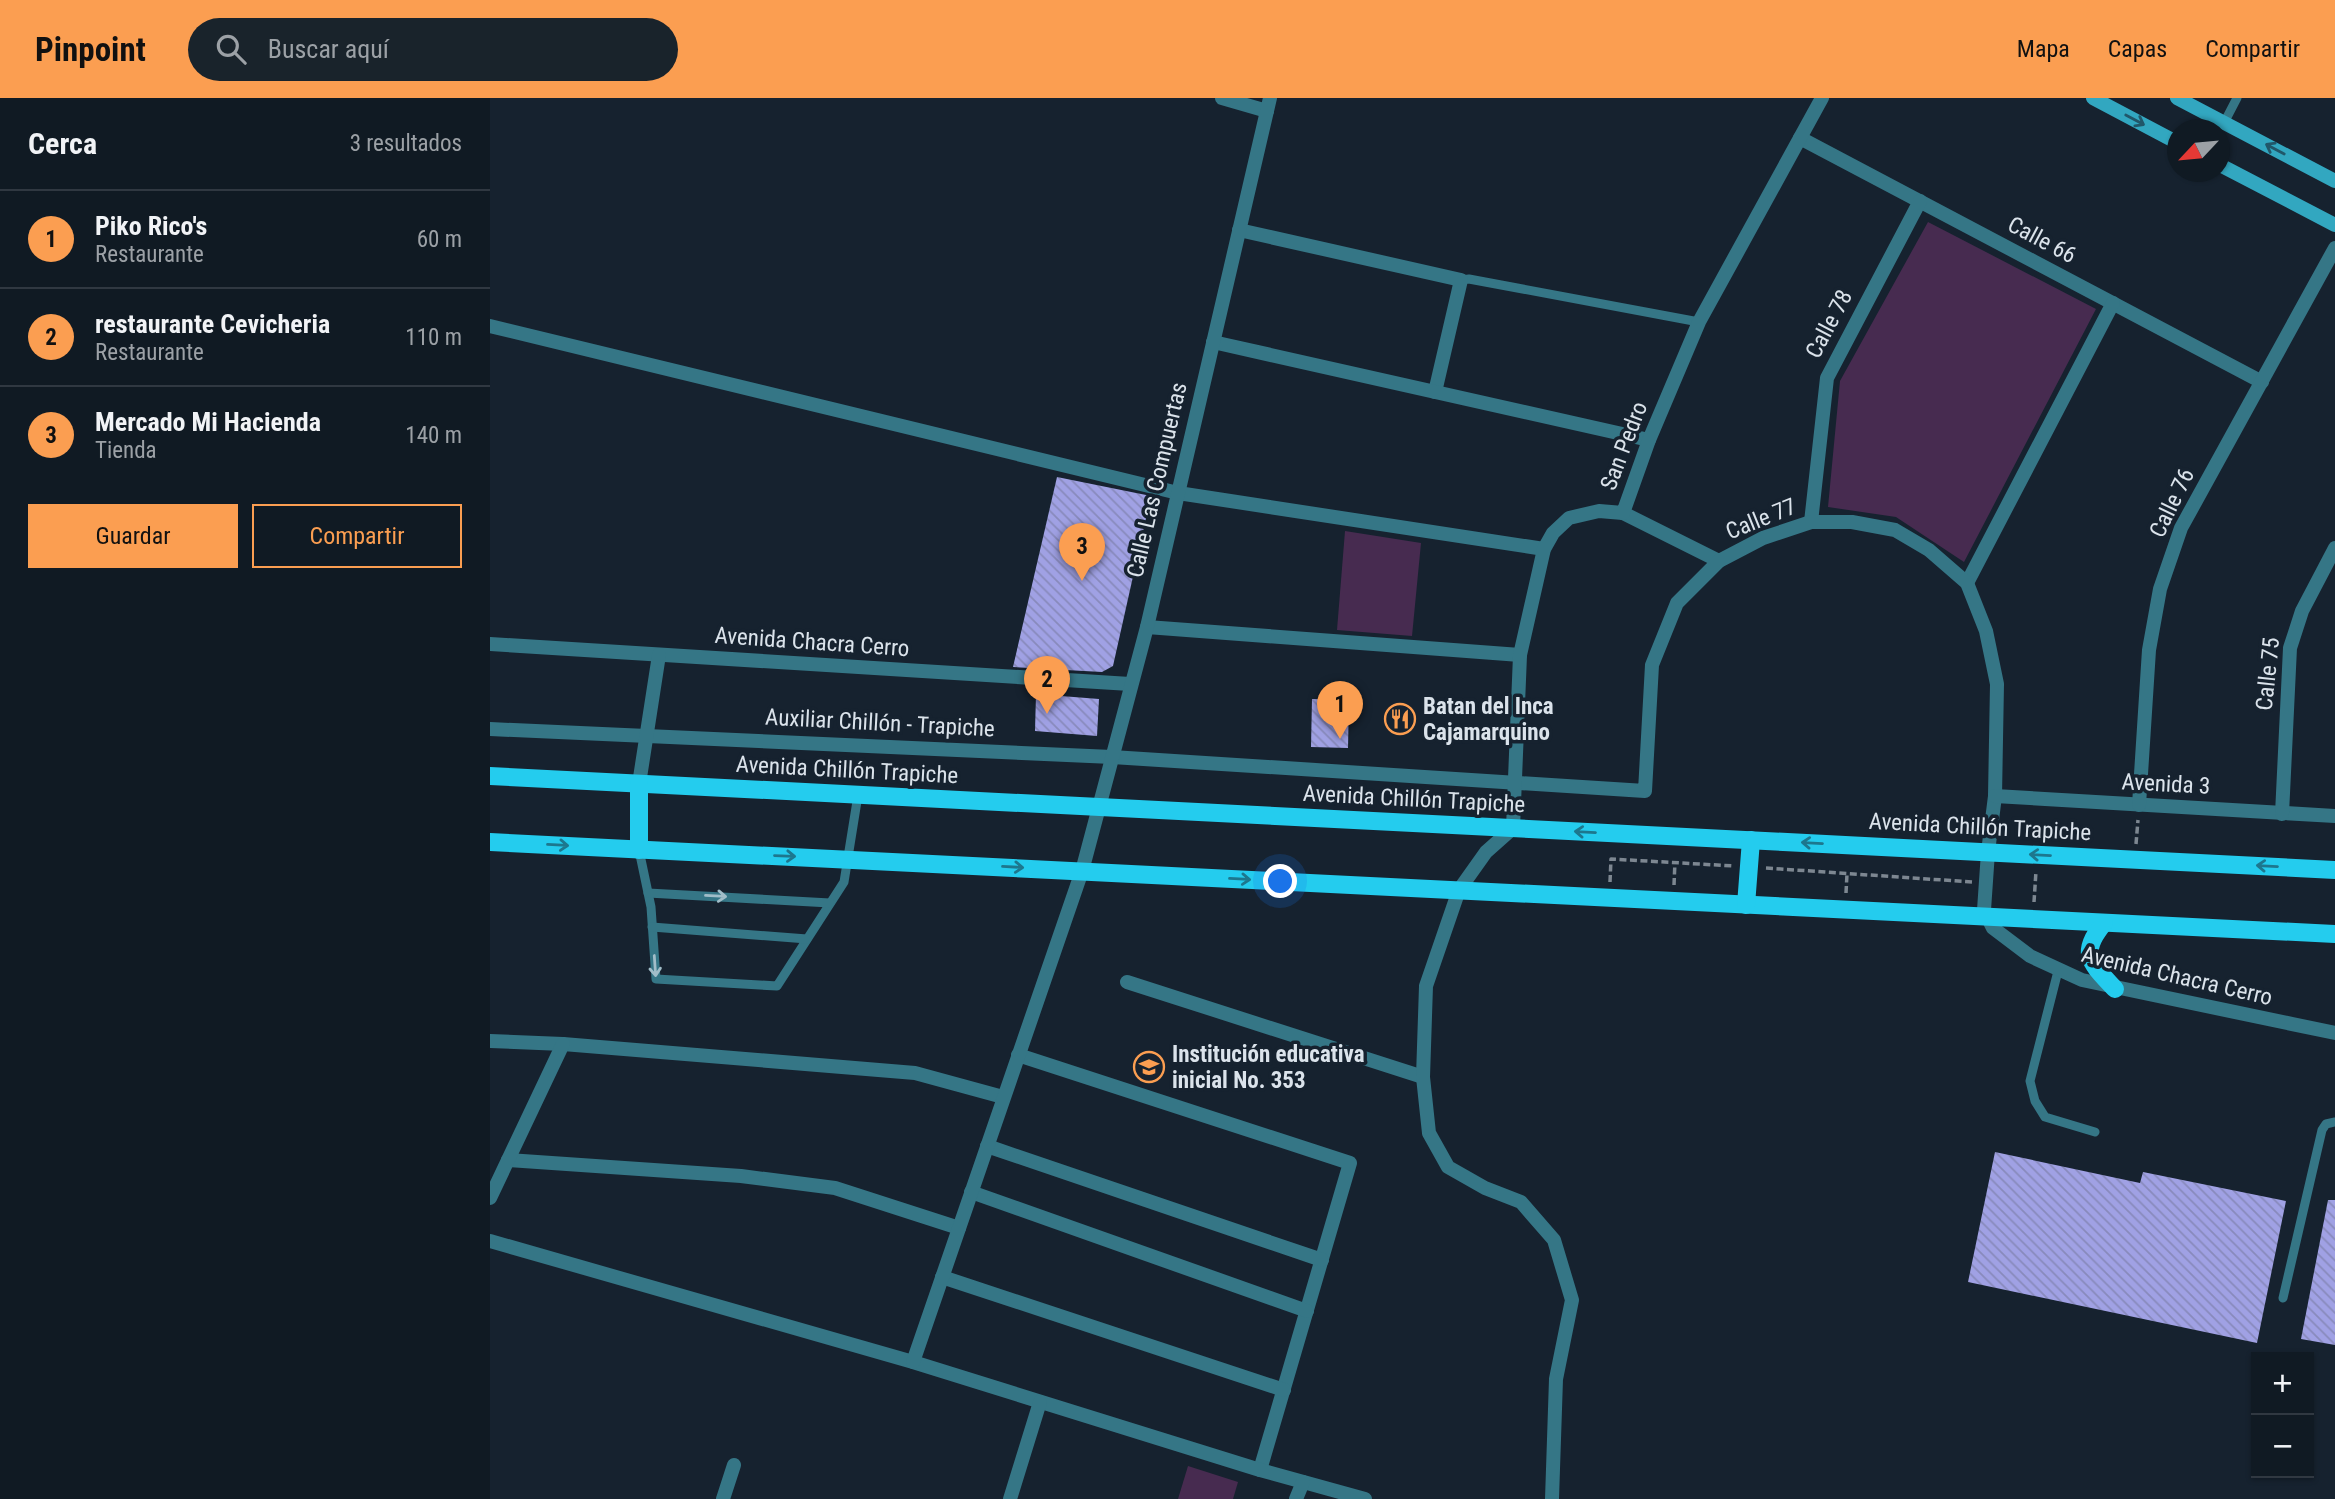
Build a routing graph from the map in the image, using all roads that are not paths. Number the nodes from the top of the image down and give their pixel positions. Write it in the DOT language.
graph roads {
  1 [pos="1222,98"];
  2 [pos="1822,98"];
  3 [pos="2093,98"];
  4 [pos="2177,98"];
  5 [pos="2237,98"];
  6 [pos="1268,104"];
  7 [pos="2216,119"];
  8 [pos="2226,119"];
  9 [pos="2230,126"];
  10 [pos="2167,136"];
  11 [pos="1800,138"];
  12 [pos="2230,170"];
  13 [pos="2335,181"];
  14 [pos="1920,201"];
  15 [pos="2335,225"];
  16 [pos="1239,230"];
  17 [pos="2335,248"];
  18 [pos="1461,280"];
  19 [pos="2113,303"];
  20 [pos="1699,322"];
  21 [pos="490,326"];
  22 [pos="1213,342"];
  23 [pos="2262,382"];
  24 [pos="1435,392"];
  25 [pos="1649,440"];
  26 [pos="1178,492"];
  27 [pos="1623,513"];
  28 [pos="1811,522"];
  29 [pos="2335,548"];
  30 [pos="1544,549"];
  31 [pos="1718,561"];
  32 [pos="1967,583"];
  33 [pos="1147,627"];
  34 [pos="490,645"];
  35 [pos="659,655"];
  36 [pos="1520,656"];
  37 [pos="1130,684"];
  38 [pos="490,729"];
  39 [pos="647,736"];
  40 [pos="1112,757"];
  41 [pos="490,776"];
  42 [pos="1516,783"];
  43 [pos="639,784"];
  44 [pos="1645,791"];
  45 [pos="858,795"];
  46 [pos="1995,796"];
  47 [pos="2140,805"];
  48 [pos="1098,807"];
  49 [pos="2282,814"];
  50 [pos="2335,816"];
  51 [pos="1513,828"];
  52 [pos="1751,840"];
  53 [pos="490,842"];
  54 [pos="639,850"];
  55 [pos="1988,852"];
  56 [pos="849,858"];
  57 [pos="2335,870"];
  58 [pos="1082,871"];
  59 [pos="1459,890"];
  60 [pos="648,892"];
  61 [pos="830,903"];
  62 [pos="1746,905"];
  63 [pos="1986,916"];
  64 [pos="2104,923"];
  65 [pos="652,927"];
  66 [pos="2335,934"];
  67 [pos="807,939"];
  68 [pos="2058,971"];
  69 [pos="1127,982"];
  70 [pos="2115,989"];
  71 [pos="2335,1033"];
  72 [pos="490,1041"];
  73 [pos="563,1044"];
  74 [pos="1018,1055"];
  75 [pos="1423,1077"];
  76 [pos="1003,1097"];
  77 [pos="2335,1122"];
  78 [pos="2095,1132"];
  79 [pos="987,1146"];
  80 [pos="508,1160"];
  81 [pos="971,1192"];
  82 [pos="490,1198"];
  83 [pos="959,1228"];
  84 [pos="490,1241"];
  85 [pos="1322,1260"];
  86 [pos="942,1277"];
  87 [pos="2283,1298"];
  88 [pos="1307,1311"];
  89 [pos="914,1362"];
  90 [pos="1284,1390"];
  91 [pos="1040,1402"];
  92 [pos="734,1465"];
  93 [pos="1260,1471"];
  94 [pos="1303,1482"];
  95 [pos="723,1499"];
  96 [pos="1010,1499"];
  97 [pos="1296,1499"];
  98 [pos="1364,1499"];
  99 [pos="1552,1499"];
  1 -- 6 [label="street"];
  2 -- 11 [label="street, San Pedro"];
  3 -- 10 [label="street, one-way"];
  4 -- 7 [label="street"];
  5 -- 8 [label="lane"];
  6 -- 16 [label="street, Calle Las Compuertas"];
  13 -- 9 [label="street, one-way"];
  11 -- 14 [label="street, Calle 66"];
  11 -- 20 [label="street, San Pedro"];
  12 -- 15 [label="street"];
  14 -- 19 [label="street, Calle 66"];
  14 -- 28 [label="street, Calle 78"];
  16 -- 18 [label="street"];
  16 -- 22 [label="street, Calle Las Compuertas"];
  17 -- 23 [label="street, Calle 76"];
  18 -- 20 [label="lane"];
  18 -- 24 [label="street"];
  19 -- 23 [label="street, Calle 66"];
  19 -- 32 [label="street"];
  20 -- 25 [label="street, San Pedro"];
  21 -- 26 [label="street"];
  22 -- 24 [label="street"];
  22 -- 26 [label="street, Calle Las Compuertas"];
  23 -- 47 [label="street, Calle 76"];
  24 -- 25 [label="street"];
  25 -- 27 [label="street, San Pedro"];
  26 -- 30 [label="street"];
  26 -- 33 [label="street, Calle Las Compuertas"];
  27 -- 30 [label="street, San Pedro"];
  27 -- 31 [label="street"];
  28 -- 31 [label="street, Calle 77"];
  28 -- 32 [label="street, Calle 77"];
  29 -- 49 [label="street, Calle 75"];
  30 -- 36 [label="street, San Pedro"];
  31 -- 44 [label="street, Calle 77"];
  32 -- 46 [label="street, Calle 77"];
  33 -- 36 [label="street"];
  33 -- 37 [label="street, Calle Las Compuertas"];
  34 -- 35 [label="street, Avenida Chacra Cerro"];
  35 -- 37 [label="street, Avenida Chacra Cerro"];
  35 -- 39 [label="street"];
  36 -- 42 [label="street, San Pedro"];
  37 -- 40 [label="street, Calle Las Compuertas"];
  38 -- 39 [label="street, Auxiliar Chillón - Trapiche"];
  39 -- 40 [label="street, Auxiliar Chillón - Trapiche"];
  39 -- 43 [label="street"];
  40 -- 42 [label="street, Auxiliar Chillón - Trapiche"];
  40 -- 48 [label="street, Calle Las Compuertas"];
  41 -- 43 [label="main road, Avenida Chillón Trapiche"];
  42 -- 44 [label="street, Auxiliar Chillón - Trapiche"];
  42 -- 51 [label="street, San Pedro"];
  43 -- 45 [label="main road, Avenida Chillón Trapiche"];
  43 -- 54 [label="main road"];
  45 -- 48 [label="main road, Avenida Chillón Trapiche"];
  45 -- 56 [label="lane"];
  46 -- 47 [label="street, Avenida 3"];
  46 -- 55 [label="street, Calle 77"];
  47 -- 49 [label="street, Avenida 3"];
  48 -- 51 [label="main road, Avenida Chillón Trapiche"];
  48 -- 58 [label="street, Calle Las Compuertas"];
  49 -- 50 [label="street, Avenida 3"];
  52 -- 51 [label="main road, Avenida Chillón Trapiche, one-way"];
  51 -- 59 [label="street"];
  55 -- 52 [label="main road, Avenida Chillón Trapiche, one-way"];
  52 -- 62 [label="main road"];
  53 -- 54 [label="main road, one-way"];
  54 -- 56 [label="main road, one-way"];
  54 -- 60 [label="lane"];
  57 -- 55 [label="main road, Avenida Chillón Trapiche, one-way"];
  55 -- 63 [label="street, Calle 77"];
  56 -- 58 [label="main road, one-way"];
  56 -- 61 [label="lane"];
  58 -- 59 [label="main road, one-way"];
  58 -- 74 [label="street, Calle Las Compuertas"];
  59 -- 62 [label="main road"];
  59 -- 75 [label="street"];
  60 -- 61 [label="lane, one-way"];
  60 -- 65 [label="lane"];
  61 -- 67 [label="lane"];
  62 -- 63 [label="main road"];
  63 -- 64 [label="main road"];
  63 -- 68 [label="street, Avenida Chacra Cerro"];
  64 -- 66 [label="main road"];
  64 -- 70 [label="main road"];
  65 -- 67 [label="lane"];
  65 -- 67 [label="lane, one-way"];
  68 -- 70 [label="street, Avenida Chacra Cerro"];
  68 -- 78 [label="lane"];
  69 -- 75 [label="street"];
  70 -- 71 [label="street, Avenida Chacra Cerro"];
  72 -- 73 [label="street"];
  73 -- 76 [label="street"];
  73 -- 80 [label="street"];
  74 -- 76 [label="street, Calle Las Compuertas"];
  74 -- 85 [label="street"];
  75 -- 99 [label="street"];
  76 -- 79 [label="street, Calle Las Compuertas"];
  77 -- 87 [label="lane"];
  79 -- 81 [label="street, Calle Las Compuertas"];
  79 -- 85 [label="street"];
  80 -- 82 [label="street"];
  80 -- 83 [label="street"];
  81 -- 83 [label="street, Calle Las Compuertas"];
  81 -- 88 [label="street"];
  83 -- 86 [label="street, Calle Las Compuertas"];
  84 -- 89 [label="street"];
  85 -- 88 [label="street"];
  86 -- 89 [label="street, Calle Las Compuertas"];
  86 -- 90 [label="street"];
  88 -- 90 [label="street"];
  89 -- 91 [label="street"];
  90 -- 93 [label="street"];
  91 -- 93 [label="street"];
  91 -- 96 [label="street"];
  92 -- 95 [label="street"];
  93 -- 94 [label="street"];
  94 -- 97 [label="street"];
  94 -- 98 [label="street"];
}
